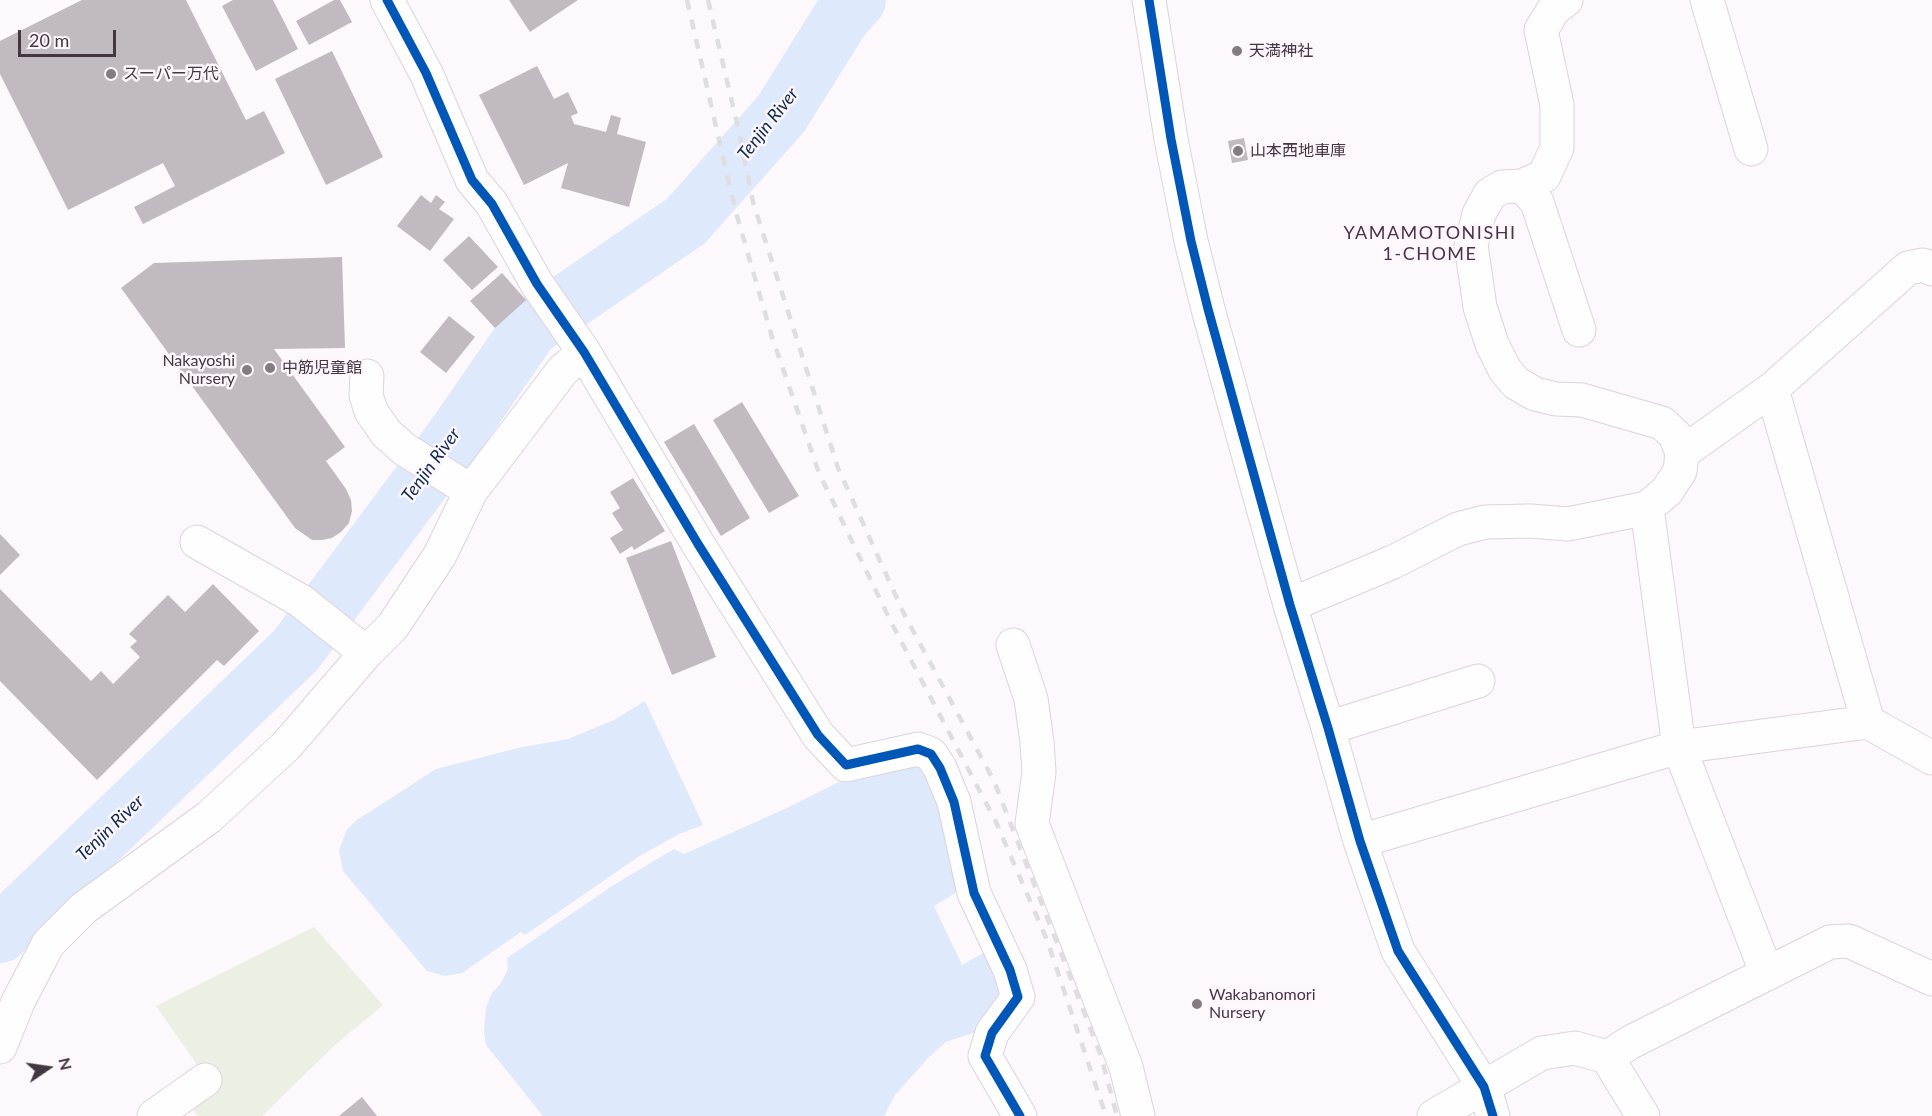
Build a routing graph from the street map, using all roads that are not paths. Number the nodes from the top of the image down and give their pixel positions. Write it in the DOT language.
graph roads {
  1 [pos="387,0"];
  2 [pos="1149,0"];
  3 [pos="1566,0"];
  4 [pos="1707,0"];
  5 [pos="1750,149"];
  6 [pos="1522,186"];
  7 [pos="1932,269"];
  8 [pos="1579,330"];
  9 [pos="578,343"];
  10 [pos="367,375"];
  11 [pos="1772,389"];
  12 [pos="1682,453"];
  13 [pos="461,485"];
  14 [pos="1647,508"];
  15 [pos="197,542"];
  16 [pos="1290,605"];
  17 [pos="357,645"];
  18 [pos="1013,645"];
  19 [pos="1478,681"];
  20 [pos="1868,722"];
  21 [pos="1328,728"];
  22 [pos="1679,747"];
  23 [pos="1932,758"];
  24 [pos="1360,842"];
  25 [pos="1767,974"];
  26 [pos="1932,980"];
  27 [pos="0,1047"];
  28 [pos="1607,1057"];
  29 [pos="205,1080"];
  30 [pos="1489,1102"];
  31 [pos="154,1116"];
  32 [pos="1020,1116"];
  33 [pos="1138,1116"];
  34 [pos="1434,1116"];
  35 [pos="1643,1116"];
  1 -- 9 [label="street"];
  2 -- 16 [label="street"];
  3 -- 6 [label="street"];
  4 -- 5 [label="street"];
  6 -- 8 [label="street"];
  6 -- 12 [label="street"];
  7 -- 11 [label="street"];
  9 -- 13 [label="street"];
  9 -- 32 [label="street"];
  10 -- 13 [label="street"];
  11 -- 12 [label="street"];
  11 -- 20 [label="street"];
  12 -- 14 [label="street"];
  13 -- 17 [label="street"];
  14 -- 16 [label="street"];
  14 -- 22 [label="street"];
  15 -- 17 [label="street"];
  16 -- 21 [label="street"];
  17 -- 27 [label="street"];
  18 -- 33 [label="street"];
  19 -- 21 [label="street"];
  20 -- 22 [label="street"];
  20 -- 23 [label="street"];
  21 -- 24 [label="street"];
  22 -- 24 [label="street"];
  22 -- 25 [label="street"];
  24 -- 30 [label="street"];
  25 -- 26 [label="street"];
  25 -- 28 [label="street"];
  28 -- 30 [label="street"];
  28 -- 35 [label="street"];
  29 -- 31 [label="street"];
  30 -- 34 [label="street"];
}
